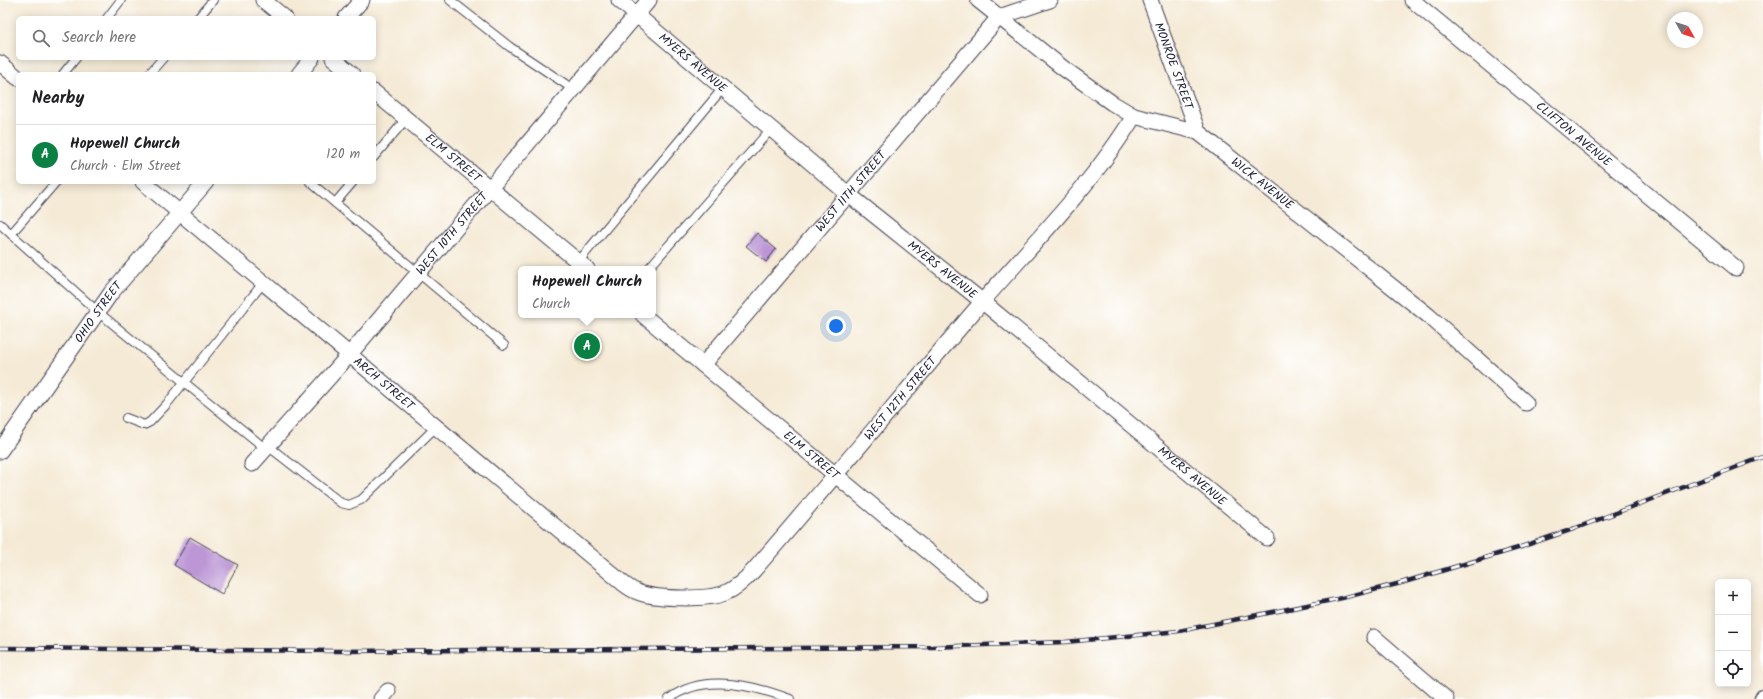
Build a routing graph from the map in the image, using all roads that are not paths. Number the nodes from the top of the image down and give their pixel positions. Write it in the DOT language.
graph roads {
  1 [pos="121,0"];
  2 [pos="213,0"];
  3 [pos="263,0"];
  4 [pos="362,0"];
  5 [pos="450,0"];
  6 [pos="619,0"];
  7 [pos="649,0"];
  8 [pos="978,0"];
  9 [pos="1050,0"];
  10 [pos="1150,0"];
  11 [pos="1412,0"];
  12 [pos="636,15"];
  13 [pos="109,16"];
  14 [pos="200,16"];
  15 [pos="283,16"];
  16 [pos="348,16"];
  17 [pos="998,17"];
  18 [pos="74,60"];
  19 [pos="161,60"];
  20 [pos="310,60"];
  21 [pos="335,60"];
  22 [pos="0,63"];
  23 [pos="65,72"];
  24 [pos="151,72"];
  25 [pos="301,72"];
  26 [pos="350,72"];
  27 [pos="16,76"];
  28 [pos="723,88"];
  29 [pos="573,89"];
  30 [pos="376,94"];
  31 [pos="1134,116"];
  32 [pos="406,119"];
  33 [pos="771,129"];
  34 [pos="1198,132"];
  35 [pos="376,155"];
  36 [pos="54,184"];
  37 [pos="145,184"];
  38 [pos="204,184"];
  39 [pos="312,184"];
  40 [pos="351,184"];
  41 [pos="490,188"];
  42 [pos="848,194"];
  43 [pos="335,203"];
  44 [pos="180,212"];
  45 [pos="0,224"];
  46 [pos="11,234"];
  47 [pos="583,265"];
  48 [pos="651,266"];
  49 [pos="1736,268"];
  50 [pos="419,272"];
  51 [pos="263,283"];
  52 [pos="983,302"];
  53 [pos="98,312"];
  54 [pos="647,318"];
  55 [pos="504,345"];
  56 [pos="349,355"];
  57 [pos="703,365"];
  58 [pos="184,382"];
  59 [pos="1526,403"];
  60 [pos="126,418"];
  61 [pos="436,427"];
  62 [pos="267,448"];
  63 [pos="0,451"];
  64 [pos="252,464"];
  65 [pos="835,475"];
  66 [pos="1267,538"];
  67 [pos="624,584"];
  68 [pos="980,595"];
  69 [pos="1374,637"];
  70 [pos="669,699"];
  71 [pos="790,699"];
  72 [pos="1446,699"];
  1 -- 13 [label="lane"];
  2 -- 14 [label="lane"];
  3 -- 15 [label="street"];
  4 -- 16 [label="street"];
  5 -- 29 [label="lane"];
  6 -- 12 [label="street, MYERS AVENUE"];
  7 -- 12 [label="street, WEST 10TH STREET"];
  8 -- 17 [label="street, WICK AVENUE"];
  9 -- 17 [label="street"];
  10 -- 34 [label="street, MONROE STREET"];
  11 -- 49 [label="street, CLIFTON AVENUE"];
  12 -- 28 [label="street, MYERS AVENUE"];
  12 -- 29 [label="street, WEST 10TH STREET"];
  17 -- 31 [label="street, WICK AVENUE"];
  17 -- 42 [label="street, WEST 11TH STREET"];
  18 -- 23 [label="lane"];
  19 -- 24 [label="lane"];
  20 -- 25 [label="street"];
  21 -- 26 [label="street"];
  22 -- 27 [label="street"];
  28 -- 33 [label="street, MYERS AVENUE"];
  28 -- 47 [label="lane"];
  29 -- 41 [label="street, WEST 10TH STREET"];
  30 -- 32 [label="street, ELM STREET"];
  31 -- 34 [label="street, WICK AVENUE"];
  31 -- 52 [label="street, WEST 12TH STREET"];
  32 -- 35 [label="lane"];
  32 -- 41 [label="street, ELM STREET"];
  33 -- 42 [label="street, MYERS AVENUE"];
  33 -- 48 [label="lane"];
  34 -- 59 [label="street, WICK AVENUE"];
  36 -- 46 [label="lane"];
  37 -- 44 [label="street, ARCH STREET"];
  38 -- 44 [label="street, OHIO STREET"];
  39 -- 43 [label="lane"];
  40 -- 43 [label="lane"];
  41 -- 47 [label="street, ELM STREET"];
  41 -- 50 [label="street, WEST 10TH STREET"];
  42 -- 52 [label="street, MYERS AVENUE"];
  42 -- 57 [label="street, WEST 11TH STREET"];
  43 -- 50 [label="lane"];
  44 -- 51 [label="street, ARCH STREET"];
  44 -- 53 [label="street, OHIO STREET"];
  45 -- 46 [label="lane"];
  46 -- 53 [label="lane"];
  50 -- 55 [label="lane"];
  50 -- 56 [label="street, WEST 10TH STREET"];
  51 -- 56 [label="street, ARCH STREET"];
  51 -- 58 [label="lane"];
  52 -- 65 [label="street, WEST 12TH STREET"];
  52 -- 66 [label="street, MYERS AVENUE"];
  53 -- 58 [label="lane"];
  53 -- 63 [label="street, OHIO STREET"];
  54 -- 57 [label="street, ELM STREET"];
  56 -- 61 [label="street, ARCH STREET"];
  56 -- 62 [label="street, WEST 10TH STREET"];
  57 -- 65 [label="street, ELM STREET"];
  58 -- 60 [label="lane"];
  58 -- 62 [label="lane"];
  61 -- 62 [label="lane"];
  61 -- 67 [label="street, ARCH STREET"];
  62 -- 64 [label="street, WEST 10TH STREET"];
  65 -- 67 [label="street, WEST 12TH STREET"];
  65 -- 68 [label="street, ELM STREET"];
  69 -- 72 [label="street"];
  70 -- 71 [label="lane"];
}
